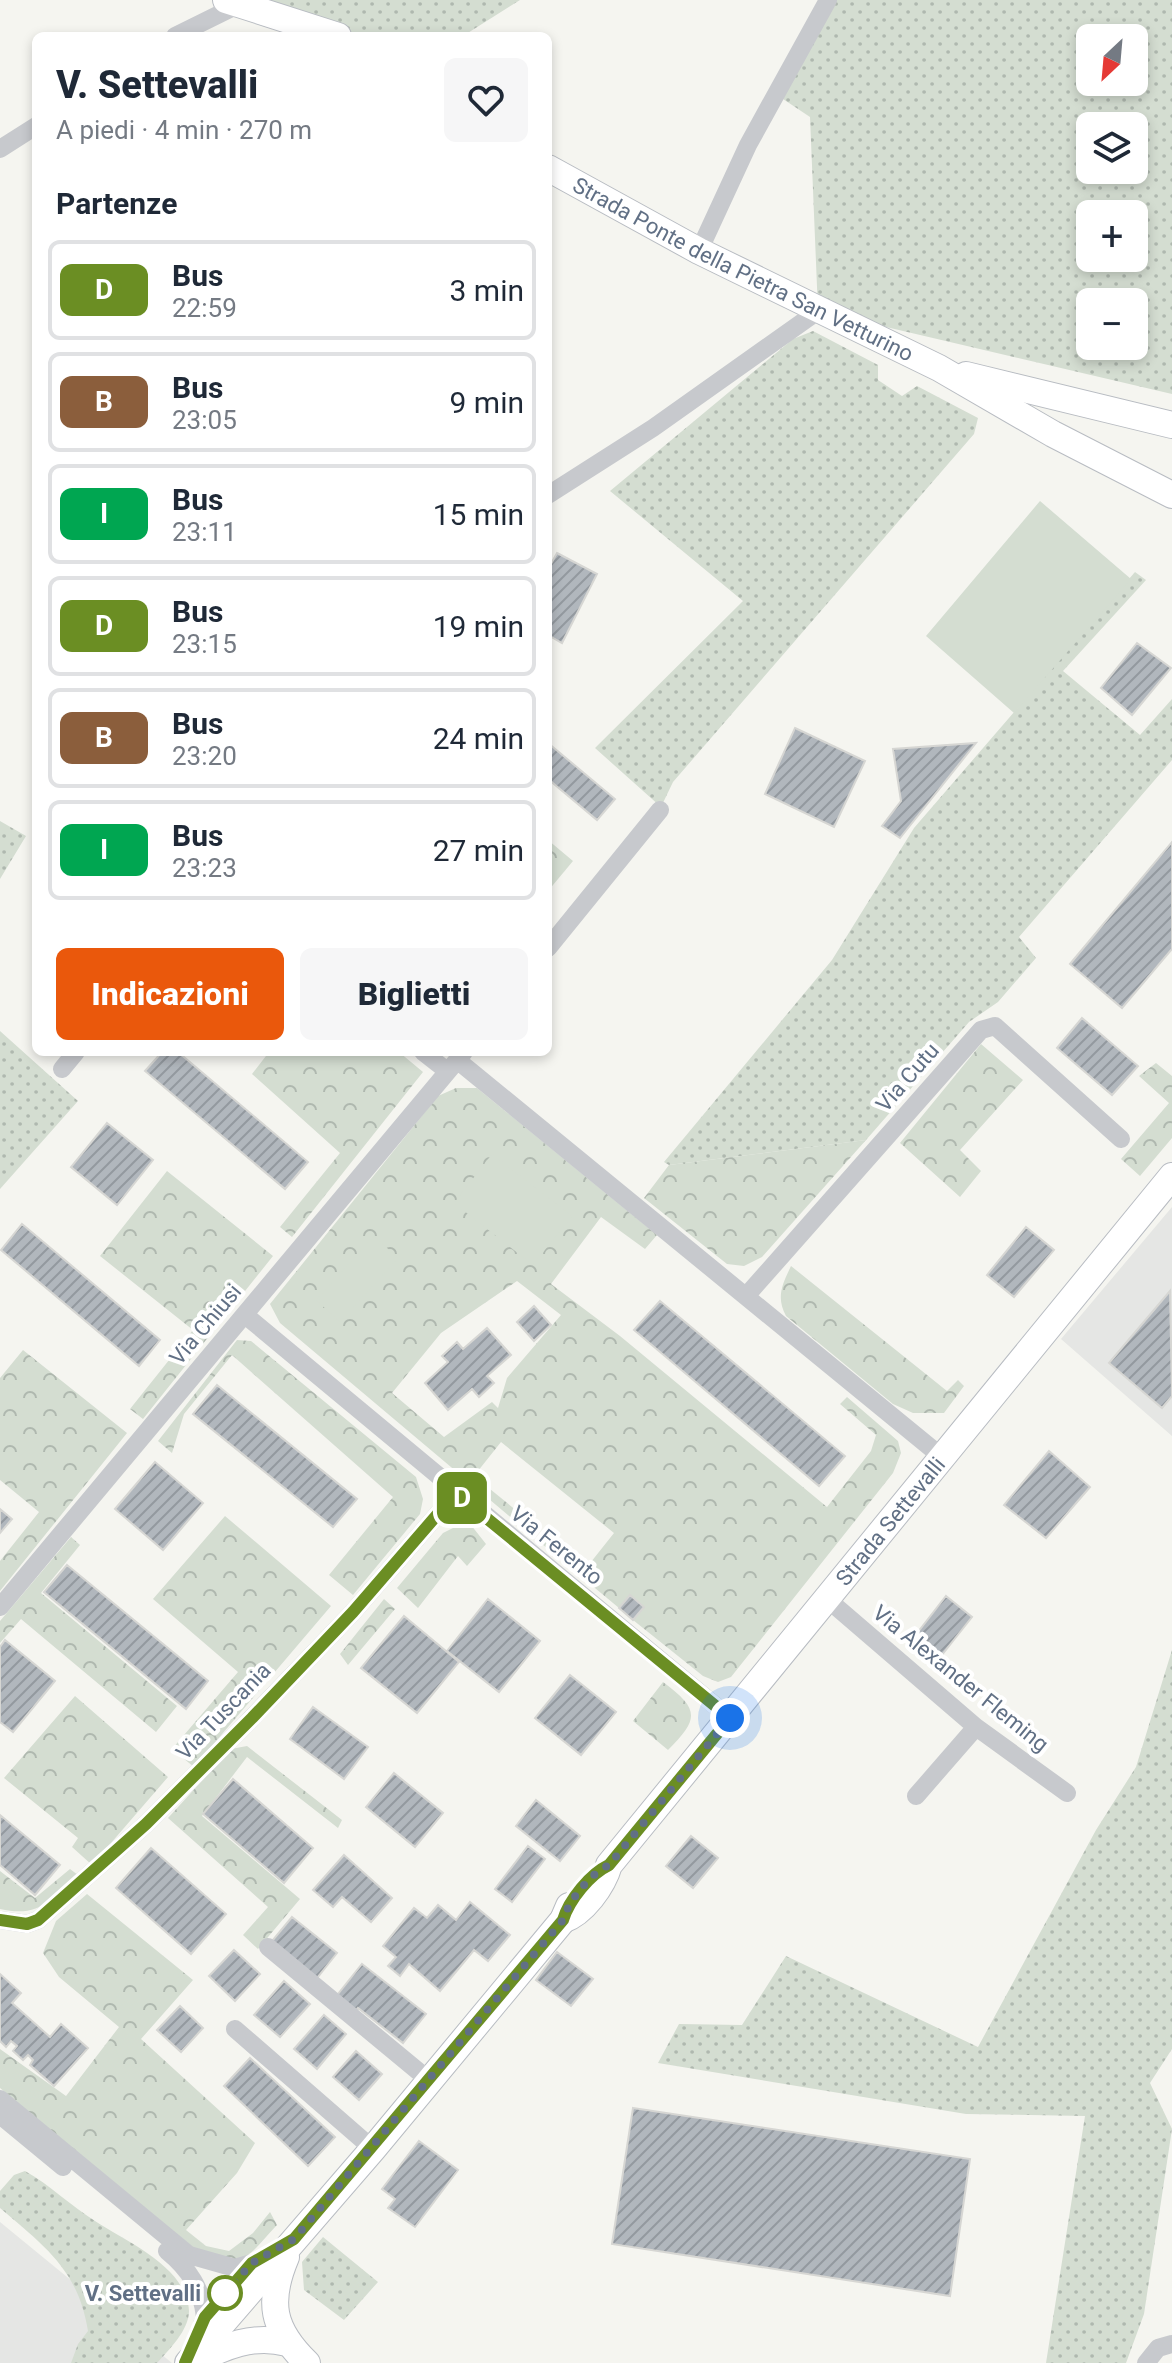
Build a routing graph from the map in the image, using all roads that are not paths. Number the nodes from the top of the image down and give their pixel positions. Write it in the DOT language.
graph roads {
  1 [pos="828,0"];
  2 [pos="234,2"];
  3 [pos="182,32"];
  4 [pos="326,32"];
  5 [pos="32,129"];
  6 [pos="0,149"];
  7 [pos="552,170"];
  8 [pos="699,251"];
  9 [pos="818,311"];
  10 [pos="939,368"];
  11 [pos="1172,425"];
  12 [pos="552,492"];
  13 [pos="1172,495"];
  14 [pos="660,810"];
  15 [pos="552,943"];
  16 [pos="73,1056"];
  17 [pos="456,1061"];
  18 [pos="62,1069"];
  19 [pos="1121,1139"];
  20 [pos="1172,1176"];
  21 [pos="747,1295"];
  22 [pos="245,1315"];
  23 [pos="942,1457"];
  24 [pos="456,1493"];
  25 [pos="826,1598"];
  26 [pos="0,1607"];
  27 [pos="730,1718"];
  28 [pos="976,1727"];
  29 [pos="1067,1793"];
  30 [pos="916,1796"];
  31 [pos="0,1920"];
  32 [pos="268,1947"];
  33 [pos="235,2029"];
  34 [pos="430,2081"];
  35 [pos="0,2099"];
  36 [pos="0,2115"];
  37 [pos="373,2149"];
  38 [pos="294,2239"];
  39 [pos="252,2263"];
  40 [pos="205,2317"];
  41 [pos="1172,2344"];
  42 [pos="286,2353"];
  43 [pos="186,2363"];
  44 [pos="194,2363"];
  45 [pos="307,2363"];
  46 [pos="1146,2363"];
  1 -- 8 [label="street"];
  2 -- 3 [label="street"];
  2 -- 4 [label="main road"];
  5 -- 6 [label="street"];
  7 -- 8 [label="main road, Strada Ponte della Pietra San Vetturino"];
  8 -- 9 [label="main road, Strada Ponte della Pietra San Vetturino"];
  9 -- 10 [label="main road, Strada Ponte della Pietra San Vetturino"];
  9 -- 12 [label="street"];
  10 -- 11 [label="main road, Strada Ponte della Pietra San Vetturino"];
  10 -- 13 [label="main road, Strada Ponte della Pietra San Vetturino"];
  14 -- 15 [label="street"];
  16 -- 18 [label="street"];
  17 -- 21 [label="street"];
  17 -- 22 [label="street, Via Chiusi"];
  19 -- 21 [label="street, Via Cutu"];
  20 -- 23 [label="main road, Strada Settevalli"];
  21 -- 23 [label="street"];
  22 -- 24 [label="street, Via Ferento"];
  22 -- 26 [label="street, Via Chiusi"];
  23 -- 25 [label="main road, Strada Settevalli"];
  24 -- 27 [label="street, Via Ferento"];
  24 -- 31 [label="street, Via Tuscania"];
  25 -- 27 [label="main road, Strada Settevalli"];
  25 -- 28 [label="street, Via Alexander Fleming"];
  27 -- 34 [label="main road, Strada Settevalli"];
  28 -- 29 [label="street, Via Alexander Fleming"];
  28 -- 30 [label="street"];
  32 -- 34 [label="street"];
  33 -- 37 [label="street"];
  34 -- 37 [label="main road, Strada Settevalli"];
  35 -- 39 [label="street"];
  36 -- 40 [label="street"];
  37 -- 38 [label="main road, Strada Settevalli"];
  38 -- 39 [label="street, Strada Settevalli"];
  38 -- 42 [label="main road"];
  38 -- 43 [label="main road, Strada Settevalli"];
  39 -- 40 [label="street, Strada Settevalli"];
  40 -- 43 [label="street, Strada Settevalli"];
  41 -- 46 [label="street"];
  42 -- 44 [label="main road"];
  42 -- 45 [label="main road"];
}
